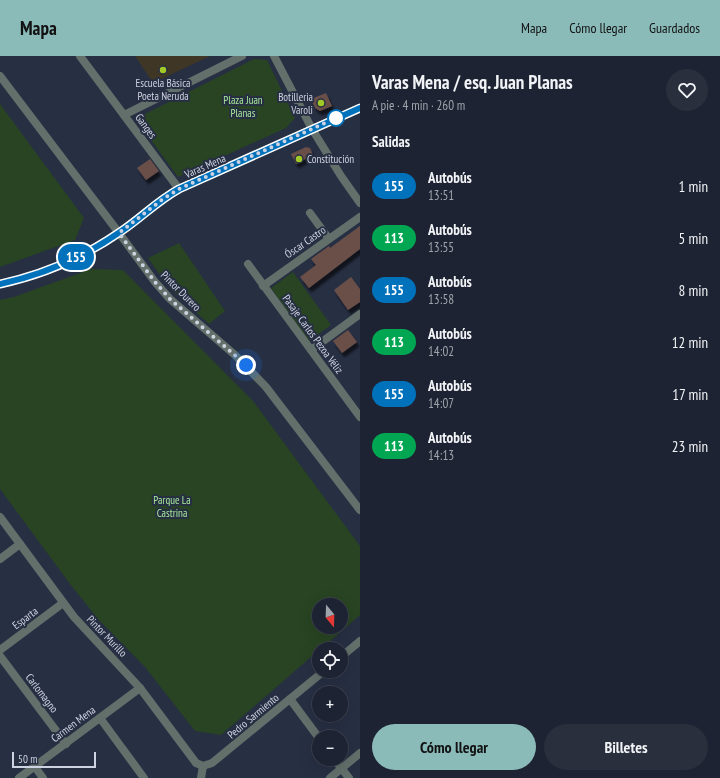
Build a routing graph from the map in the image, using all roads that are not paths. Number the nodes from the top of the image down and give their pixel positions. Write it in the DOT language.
graph roads {
  1 [pos="80,56"];
  2 [pos="242,56"];
  3 [pos="274,56"];
  4 [pos="0,76"];
  5 [pos="360,108"];
  6 [pos="124,115"];
  7 [pos="312,129"];
  8 [pos="179,189"];
  9 [pos="360,203"];
  10 [pos="310,213"];
  11 [pos="360,217"];
  12 [pos="119,233"];
  13 [pos="329,239"];
  14 [pos="248,264"];
  15 [pos="0,284"];
  16 [pos="263,286"];
  17 [pos="360,314"];
  18 [pos="311,350"];
  19 [pos="358,411"];
  20 [pos="360,510"];
  21 [pos="0,517"];
  22 [pos="20,544"];
  23 [pos="0,559"];
  24 [pos="63,603"];
  25 [pos="360,641"];
  26 [pos="0,650"];
  27 [pos="348,651"];
  28 [pos="0,656"];
  29 [pos="316,678"];
  30 [pos="140,688"];
  31 [pos="290,699"];
  32 [pos="100,718"];
  33 [pos="313,730"];
  34 [pos="66,744"];
  35 [pos="360,752"];
  36 [pos="203,766"];
  37 [pos="35,767"];
  38 [pos="341,768"];
  39 [pos="20,778"];
  40 [pos="43,778"];
  41 [pos="144,778"];
  42 [pos="201,778"];
  43 [pos="330,778"];
  44 [pos="348,778"];
  1 -- 6 [label="street, Ganges"];
  2 -- 6 [label="street"];
  3 -- 7 [label="street"];
  4 -- 12 [label="street, Pintor Durero"];
  5 -- 7 [label="street, Varas Mena"];
  6 -- 8 [label="street, Ganges"];
  7 -- 8 [label="street, Varas Mena"];
  7 -- 9 [label="street"];
  8 -- 12 [label="street, Varas Mena"];
  10 -- 13 [label="street"];
  11 -- 13 [label="street, Óscar Castro"];
  12 -- 15 [label="street, Varas Mena"];
  12 -- 20 [label="street, Pintor Durero"];
  13 -- 16 [label="street, Óscar Castro"];
  14 -- 16 [label="street, Pasaje Carlos Pezoa Véliz"];
  16 -- 18 [label="street, Pasaje Carlos Pezoa Véliz"];
  17 -- 18 [label="street"];
  18 -- 19 [label="street, Pasaje Carlos Pezoa Véliz"];
  21 -- 22 [label="street, Pintor Murillo"];
  22 -- 23 [label="street"];
  22 -- 24 [label="street, Pintor Murillo"];
  24 -- 26 [label="street, Esparta"];
  24 -- 30 [label="street, Pintor Murillo"];
  25 -- 27 [label="street"];
  28 -- 34 [label="street, Carlomagno"];
  29 -- 31 [label="street, Pedro Sarmiento"];
  30 -- 32 [label="street, Carmen Mena"];
  30 -- 36 [label="street, Pintor Murillo"];
  31 -- 33 [label="street"];
  31 -- 36 [label="street, Pedro Sarmiento"];
  32 -- 34 [label="street, Carmen Mena"];
  32 -- 41 [label="street"];
  34 -- 37 [label="street, Carmen Mena"];
  35 -- 38 [label="street"];
  36 -- 42 [label="street"];
  37 -- 39 [label="street, Carmen Mena"];
  37 -- 40 [label="street"];
  38 -- 43 [label="street"];
  38 -- 44 [label="street"];
}
